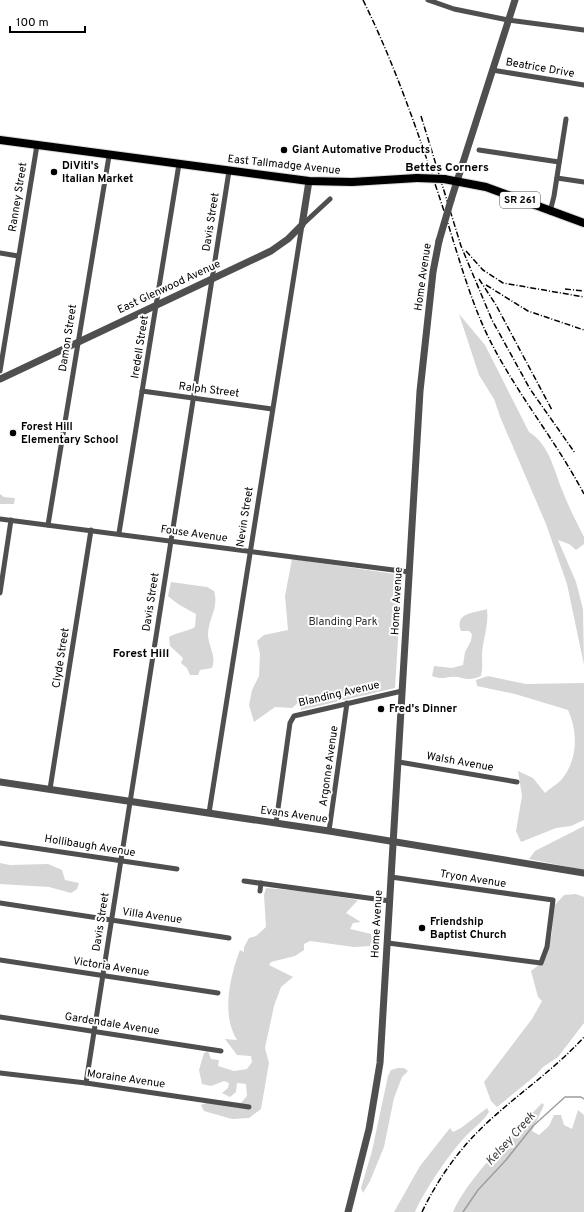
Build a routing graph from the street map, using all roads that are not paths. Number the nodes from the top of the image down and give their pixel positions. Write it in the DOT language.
graph roads {
  1 [pos="428,0"];
  2 [pos="515,0"];
  3 [pos="508,20"];
  4 [pos="584,30"];
  5 [pos="492,70"];
  6 [pos="584,85"];
  7 [pos="566,119"];
  8 [pos="0,140"];
  9 [pos="36,145"];
  10 [pos="479,150"];
  11 [pos="109,156"];
  12 [pos="560,162"];
  13 [pos="179,164"];
  14 [pos="229,171"];
  15 [pos="557,178"];
  16 [pos="456,180"];
  17 [pos="308,181"];
  18 [pos="584,182"];
  19 [pos="330,199"];
  20 [pos="550,212"];
  21 [pos="584,223"];
  22 [pos="302,225"];
  23 [pos="0,253"];
  24 [pos="18,256"];
  25 [pos="212,279"];
  26 [pos="157,305"];
  27 [pos="78,342"];
  28 [pos="0,370"];
  29 [pos="0,379"];
  30 [pos="142,391"];
  31 [pos="193,398"];
  32 [pos="272,408"];
  33 [pos="0,519"];
  34 [pos="11,520"];
  35 [pos="48,524"];
  36 [pos="91,530"];
  37 [pos="119,533"];
  38 [pos="170,540"];
  39 [pos="250,551"];
  40 [pos="409,572"];
  41 [pos="0,593"];
  42 [pos="402,691"];
  43 [pos="347,703"];
  44 [pos="399,762"];
  45 [pos="0,782"];
  46 [pos="517,782"];
  47 [pos="50,789"];
  48 [pos="131,802"];
  49 [pos="209,813"];
  50 [pos="276,823"];
  51 [pos="329,831"];
  52 [pos="394,842"];
  53 [pos="0,843"];
  54 [pos="121,861"];
  55 [pos="177,869"];
  56 [pos="584,873"];
  57 [pos="391,877"];
  58 [pos="244,881"];
  59 [pos="261,884"];
  60 [pos="260,891"];
  61 [pos="390,901"];
  62 [pos="0,903"];
  63 [pos="112,920"];
  64 [pos="229,938"];
  65 [pos="388,943"];
  66 [pos="0,960"];
  67 [pos="103,975"];
  68 [pos="218,993"];
  69 [pos="0,1017"];
  70 [pos="96,1032"];
  71 [pos="221,1051"];
  72 [pos="0,1073"];
  73 [pos="86,1083"];
  74 [pos="249,1108"];
  75 [pos="348,1212"];
  1 -- 3 [label="street"];
  2 -- 3 [label="street, Home Avenue"];
  3 -- 4 [label="street"];
  3 -- 5 [label="street, Home Avenue"];
  5 -- 6 [label="street, Beatrice Drive"];
  5 -- 16 [label="street, Home Avenue"];
  7 -- 12 [label="street"];
  8 -- 9 [label="main road, East Tallmadge Avenue / SR 261"];
  9 -- 11 [label="main road, East Tallmadge Avenue / SR 261"];
  9 -- 24 [label="street, Ranney Street"];
  10 -- 12 [label="street"];
  11 -- 13 [label="main road, East Tallmadge Avenue / SR 261"];
  11 -- 27 [label="street, Damon Street"];
  12 -- 15 [label="street"];
  13 -- 14 [label="main road, East Tallmadge Avenue / SR 261"];
  13 -- 26 [label="street, Iredell Street"];
  14 -- 17 [label="main road, East Tallmadge Avenue / SR 261"];
  14 -- 25 [label="street, Davis Street"];
  15 -- 18 [label="street"];
  15 -- 20 [label="street"];
  16 -- 17 [label="main road, East Tallmadge Avenue / SR 261, bridge"];
  16 -- 20 [label="main road, East Tallmadge Avenue / SR 261"];
  16 -- 40 [label="street, Home Avenue, bridge"];
  17 -- 22 [label="street"];
  19 -- 22 [label="street"];
  20 -- 21 [label="main road, East Tallmadge Avenue / SR 261"];
  22 -- 25 [label="street, East Glenwood Avenue"];
  22 -- 32 [label="street, Nevin Street"];
  23 -- 24 [label="street"];
  24 -- 28 [label="street, Ranney Street"];
  25 -- 26 [label="street, East Glenwood Avenue"];
  25 -- 31 [label="street, Davis Street"];
  26 -- 27 [label="street, East Glenwood Avenue"];
  26 -- 30 [label="street, Iredell Street"];
  27 -- 29 [label="street, East Glenwood Avenue"];
  27 -- 35 [label="street, Damon Street"];
  30 -- 31 [label="street, Ralph Street"];
  30 -- 37 [label="street, Iredell Street"];
  31 -- 32 [label="street, Ralph Street"];
  31 -- 38 [label="street, Davis Street"];
  32 -- 39 [label="street, Nevin Street"];
  33 -- 34 [label="street, Fouse Avenue"];
  34 -- 35 [label="street, Fouse Avenue"];
  34 -- 41 [label="street"];
  35 -- 36 [label="street, Fouse Avenue"];
  36 -- 37 [label="street, Fouse Avenue"];
  36 -- 47 [label="street, Clyde Street"];
  37 -- 38 [label="street, Fouse Avenue"];
  38 -- 39 [label="street, Fouse Avenue"];
  38 -- 48 [label="street, Davis Street"];
  39 -- 40 [label="street, Fouse Avenue"];
  39 -- 49 [label="street, Nevin Street"];
  40 -- 42 [label="street, Home Avenue"];
  42 -- 43 [label="street, Blanding Avenue"];
  42 -- 44 [label="street, Home Avenue"];
  43 -- 50 [label="street, Blanding Avenue"];
  43 -- 51 [label="street, Argonne Avenue"];
  44 -- 46 [label="street, Walsh Avenue"];
  44 -- 52 [label="street, Home Avenue"];
  45 -- 47 [label="street, Evans Avenue"];
  47 -- 48 [label="street, Evans Avenue"];
  48 -- 49 [label="street, Evans Avenue"];
  48 -- 54 [label="street, Davis Street"];
  49 -- 50 [label="street, Evans Avenue"];
  50 -- 51 [label="street, Evans Avenue"];
  51 -- 52 [label="street, Evans Avenue"];
  52 -- 56 [label="street, Evans Avenue"];
  52 -- 57 [label="street, Home Avenue"];
  53 -- 54 [label="street, Hollibaugh Avenue"];
  54 -- 55 [label="street, Hollibaugh Avenue"];
  54 -- 63 [label="street, Davis Street"];
  57 -- 61 [label="street, Home Avenue"];
  57 -- 65 [label="street, Tryon Avenue"];
  58 -- 59 [label="street"];
  59 -- 60 [label="street"];
  59 -- 61 [label="street"];
  61 -- 65 [label="street, Home Avenue"];
  62 -- 63 [label="street, Villa Avenue"];
  63 -- 64 [label="street, Villa Avenue"];
  63 -- 67 [label="street, Davis Street"];
  65 -- 75 [label="street, Home Avenue"];
  66 -- 67 [label="street, Victoria Avenue"];
  67 -- 68 [label="street, Victoria Avenue"];
  67 -- 70 [label="street, Davis Street"];
  69 -- 70 [label="street, Gardendale Avenue"];
  70 -- 71 [label="street, Gardendale Avenue"];
  70 -- 73 [label="street, Davis Street"];
  72 -- 73 [label="street, Moraine Avenue"];
  73 -- 74 [label="street, Moraine Avenue"];
}
